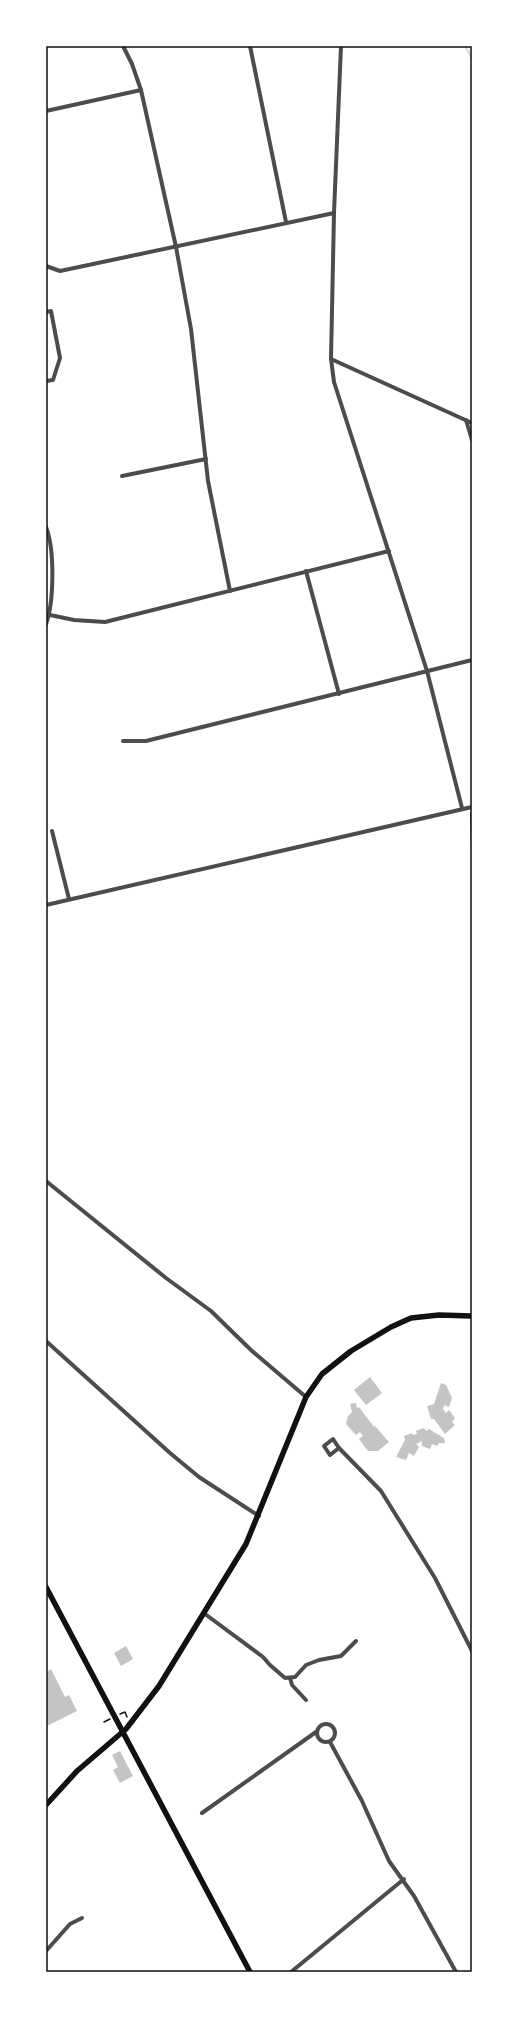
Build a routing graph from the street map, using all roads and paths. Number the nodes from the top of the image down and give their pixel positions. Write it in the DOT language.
graph roads {
  1 [pos="123,46"];
  2 [pos="250,46"];
  3 [pos="341,46"];
  4 [pos="142,90"];
  5 [pos="46,111"];
  6 [pos="334,213"];
  7 [pos="286,222"];
  8 [pos="176,247"];
  9 [pos="46,266"];
  10 [pos="46,312"];
  11 [pos="331,359"];
  12 [pos="46,382"];
  13 [pos="466,420"];
  14 [pos="472,423"];
  15 [pos="472,440"];
  16 [pos="206,459"];
  17 [pos="122,476"];
  18 [pos="46,527"];
  19 [pos="389,550"];
  20 [pos="306,572"];
  21 [pos="230,590"];
  22 [pos="50,614"];
  23 [pos="46,624"];
  24 [pos="472,660"];
  25 [pos="427,671"];
  26 [pos="338,694"];
  27 [pos="123,741"];
  28 [pos="471,807"];
  29 [pos="462,808"];
  30 [pos="52,831"];
  31 [pos="472,863"];
  32 [pos="69,899"];
  33 [pos="46,905"];
  34 [pos="46,1181"];
  35 [pos="472,1316"];
  36 [pos="46,1341"];
  37 [pos="306,1398"];
  38 [pos="339,1448"];
  39 [pos="259,1516"];
  40 [pos="46,1587"];
  41 [pos="205,1614"];
  42 [pos="356,1641"];
  43 [pos="472,1651"];
  44 [pos="290,1678"];
  45 [pos="306,1700"];
  46 [pos="123,1731"];
  47 [pos="316,1732"];
  48 [pos="330,1742"];
  49 [pos="46,1805"];
  50 [pos="202,1813"];
  51 [pos="404,1879"];
  52 [pos="82,1918"];
  53 [pos="46,1951"];
  54 [pos="250,1972"];
  55 [pos="290,1972"];
  56 [pos="456,1972"];
  1 -- 4 [label="street"];
  2 -- 7 [label="street"];
  3 -- 6 [label="street"];
  4 -- 5 [label="street"];
  4 -- 8 [label="street"];
  6 -- 7 [label="street"];
  6 -- 11 [label="street"];
  7 -- 8 [label="street"];
  8 -- 9 [label="street"];
  8 -- 16 [label="street"];
  10 -- 12 [label="street"];
  11 -- 13 [label="street"];
  11 -- 19 [label="street"];
  13 -- 14 [label="street"];
  13 -- 15 [label="street"];
  16 -- 17 [label="street"];
  16 -- 21 [label="street"];
  18 -- 22 [label="street"];
  19 -- 20 [label="street"];
  19 -- 25 [label="street"];
  20 -- 21 [label="street"];
  20 -- 26 [label="street"];
  21 -- 22 [label="street"];
  22 -- 23 [label="street"];
  24 -- 25 [label="street"];
  25 -- 26 [label="street"];
  25 -- 29 [label="street"];
  26 -- 27 [label="street"];
  28 -- 29 [label="street"];
  28 -- 31 [label="path"];
  29 -- 32 [label="street"];
  30 -- 32 [label="street"];
  32 -- 33 [label="street"];
  34 -- 37 [label="street"];
  35 -- 37 [label="main road"];
  36 -- 39 [label="street"];
  37 -- 39 [label="main road"];
  38 -- 43 [label="street"];
  39 -- 41 [label="main road"];
  40 -- 46 [label="main road"];
  41 -- 44 [label="street"];
  41 -- 46 [label="main road"];
  42 -- 44 [label="street"];
  44 -- 45 [label="street"];
  46 -- 49 [label="main road"];
  46 -- 54 [label="main road"];
  47 -- 48 [label="street"];
  47 -- 48 [label="street"];
  47 -- 50 [label="street"];
  48 -- 51 [label="street"];
  51 -- 55 [label="street"];
  51 -- 56 [label="street"];
  52 -- 53 [label="street"];
}
